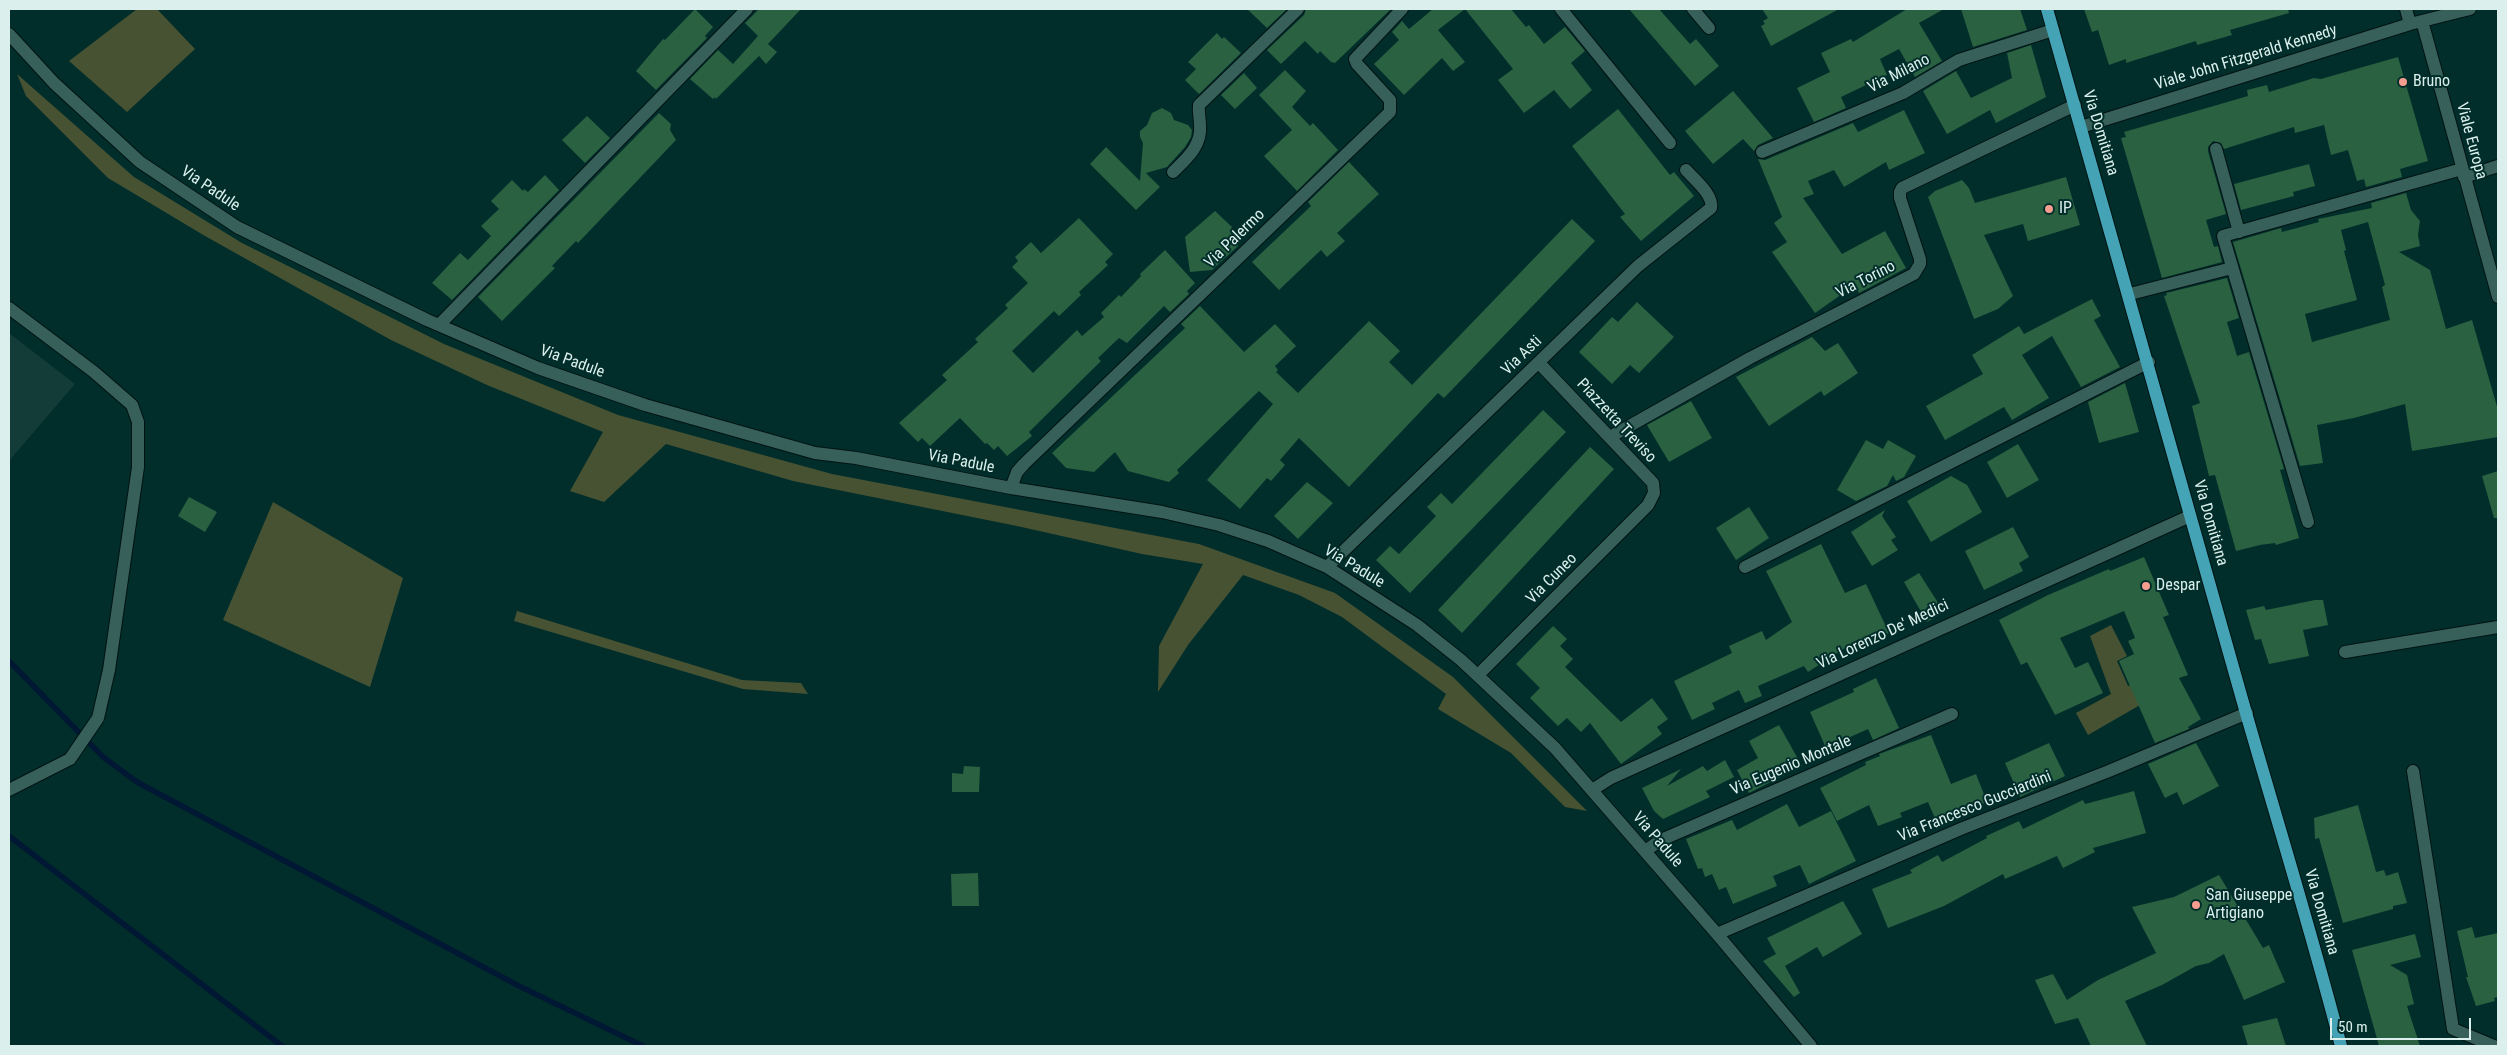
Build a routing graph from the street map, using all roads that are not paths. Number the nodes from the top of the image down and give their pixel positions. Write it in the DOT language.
graph roads {
  1 [pos="747,9"];
  2 [pos="1298,9"];
  3 [pos="1402,9"];
  4 [pos="1561,9"];
  5 [pos="1693,9"];
  6 [pos="2047,9"];
  7 [pos="2406,9"];
  8 [pos="2470,9"];
  9 [pos="2416,23"];
  10 [pos="1709,28"];
  11 [pos="2053,30"];
  12 [pos="9,34"];
  13 [pos="2075,106"];
  14 [pos="2081,127"];
  15 [pos="1670,143"];
  16 [pos="2216,149"];
  17 [pos="1762,152"];
  18 [pos="2498,166"];
  19 [pos="1686,170"];
  20 [pos="1172,172"];
  21 [pos="2463,173"];
  22 [pos="2239,232"];
  23 [pos="2232,268"];
  24 [pos="2130,294"];
  25 [pos="2498,297"];
  26 [pos="9,308"];
  27 [pos="439,325"];
  28 [pos="2149,362"];
  29 [pos="1539,363"];
  30 [pos="1610,438"];
  31 [pos="1011,488"];
  32 [pos="1648,505"];
  33 [pos="2190,516"];
  34 [pos="2308,522"];
  35 [pos="1327,567"];
  36 [pos="1745,567"];
  37 [pos="2498,627"];
  38 [pos="2345,652"];
  39 [pos="1478,675"];
  40 [pos="2246,713"];
  41 [pos="1952,714"];
  42 [pos="2413,771"];
  43 [pos="9,790"];
  44 [pos="1592,790"];
  45 [pos="1645,851"];
  46 [pos="1717,934"];
  47 [pos="1812,1046"];
  48 [pos="2341,1046"];
  49 [pos="2494,1046"];
  1 -- 27 [label="street"];
  2 -- 20 [label="street"];
  3 -- 31 [label="street, Via Palermo"];
  4 -- 15 [label="street"];
  5 -- 10 [label="street"];
  6 -- 11 [label="main road, Via Domitiana"];
  7 -- 9 [label="street, Viale Europa"];
  8 -- 9 [label="street, Viale John Fitzgerald Kennedy"];
  9 -- 14 [label="street, Viale John Fitzgerald Kennedy"];
  9 -- 21 [label="street, Viale Europa"];
  11 -- 13 [label="main road, Via Domitiana"];
  11 -- 17 [label="street, Via Milano"];
  12 -- 27 [label="street, Via Padule"];
  13 -- 14 [label="main road, Via Domitiana"];
  13 -- 30 [label="street, Via Torino"];
  14 -- 24 [label="main road, Via Domitiana"];
  16 -- 22 [label="street"];
  18 -- 21 [label="street"];
  19 -- 29 [label="street, Via Asti"];
  21 -- 22 [label="street"];
  21 -- 25 [label="street, Viale Europa"];
  22 -- 23 [label="street"];
  23 -- 24 [label="street"];
  23 -- 34 [label="street"];
  24 -- 28 [label="main road, Via Domitiana"];
  26 -- 43 [label="street"];
  27 -- 31 [label="street, Via Padule"];
  28 -- 33 [label="main road, Via Domitiana"];
  28 -- 36 [label="street"];
  29 -- 30 [label="street, Piazzetta Treviso"];
  29 -- 35 [label="street, Via Asti"];
  30 -- 32 [label="street, Piazzetta Treviso"];
  31 -- 35 [label="street, Via Padule"];
  32 -- 39 [label="street, Via Cuneo"];
  33 -- 40 [label="main road, Via Domitiana"];
  33 -- 44 [label="street, Via Lorenzo De' Medici"];
  35 -- 39 [label="street, Via Padule"];
  37 -- 38 [label="street"];
  39 -- 44 [label="street, Via Padule"];
  40 -- 46 [label="street, Via Francesco Gucciardini"];
  40 -- 48 [label="main road, Via Domitiana"];
  41 -- 45 [label="street, Via Eugenio Montale"];
  42 -- 49 [label="street"];
  44 -- 45 [label="street, Via Padule"];
  45 -- 46 [label="street, Via Padule"];
  46 -- 47 [label="street, Via Padule"];
}
